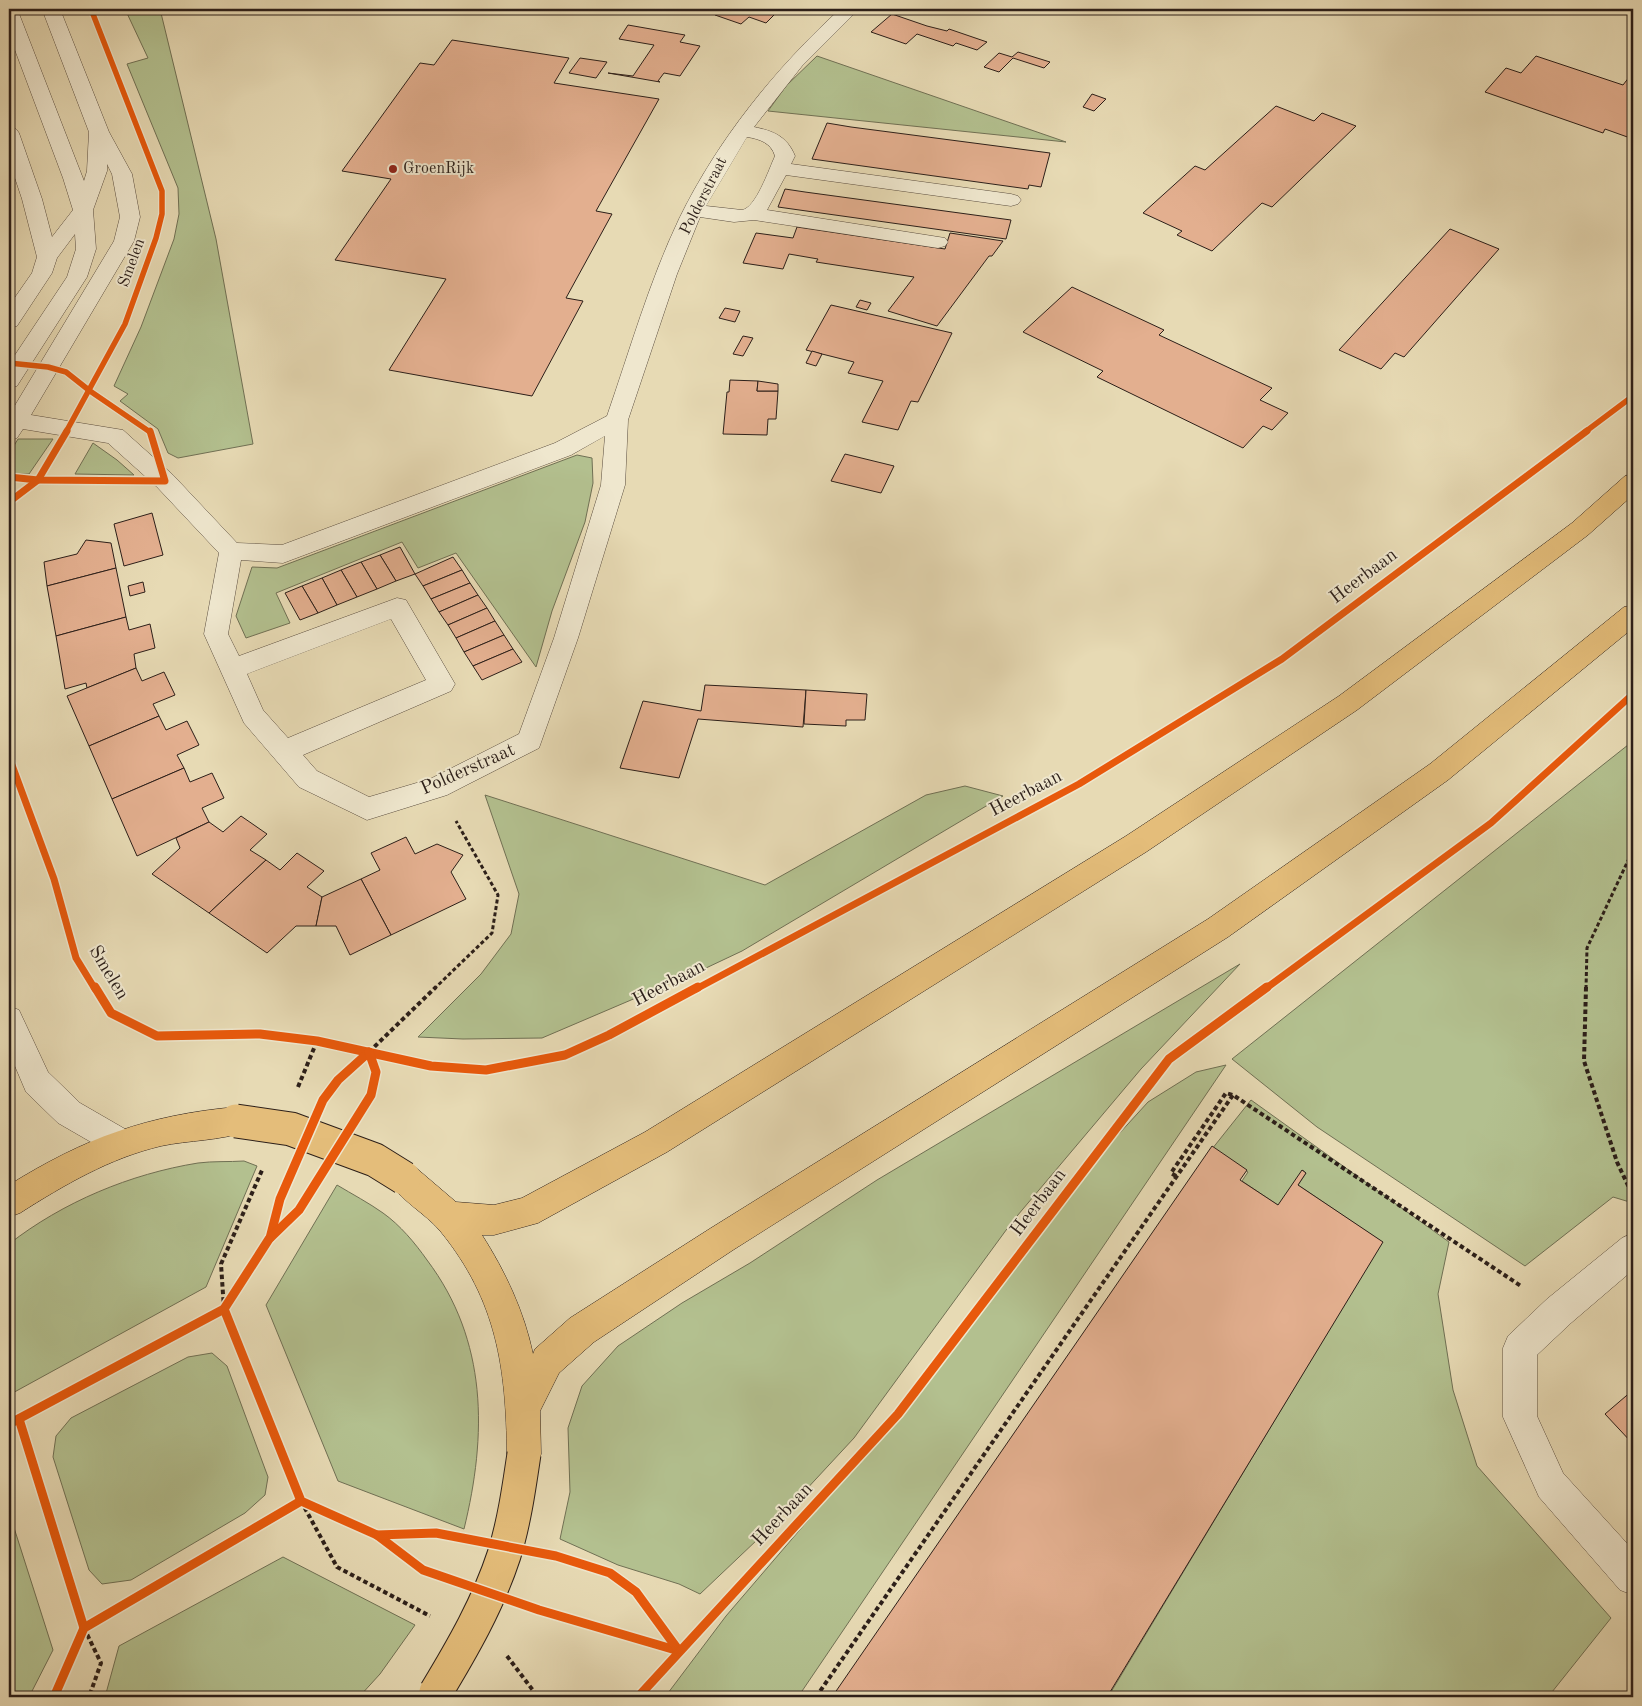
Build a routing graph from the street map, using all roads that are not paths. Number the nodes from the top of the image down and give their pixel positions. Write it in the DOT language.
graph roads {
  1 [pos="51,9"];
  2 [pos="850,9"];
  3 [pos="9,11"];
  4 [pos="742,130"];
  5 [pos="99,132"];
  6 [pos="9,133"];
  7 [pos="779,168"];
  8 [pos="1011,200"];
  9 [pos="83,210"];
  10 [pos="696,210"];
  11 [pos="752,214"];
  12 [pos="938,242"];
  13 [pos="46,257"];
  14 [pos="9,321"];
  15 [pos="9,381"];
  16 [pos="617,420"];
  17 [pos="11,424"];
  18 [pos="1633,482"];
  19 [pos="231,551"];
  20 [pos="1633,614"];
  21 [pos="232,669"];
  22 [pos="284,752"];
  23 [pos="9,1019"];
  24 [pos="121,1143"];
  25 [pos="9,1202"];
  26 [pos="449,1217"];
  27 [pos="1633,1249"];
  28 [pos="524,1407"];
  29 [pos="1633,1576"];
  30 [pos="434,1695"];
  1 -- 5 [label="street, Smelen"];
  2 -- 4 [label="street, Polderstraat"];
  3 -- 9 [label="street, Smelen"];
  4 -- 7 [label="street"];
  4 -- 10 [label="street, Polderstraat"];
  5 -- 9 [label="street, Smelen"];
  5 -- 17 [label="street, Smelen"];
  6 -- 13 [label="street"];
  7 -- 8 [label="street"];
  7 -- 11 [label="street"];
  9 -- 13 [label="street, Smelen"];
  9 -- 15 [label="street, Smelen"];
  10 -- 11 [label="street"];
  10 -- 16 [label="street, Polderstraat"];
  11 -- 12 [label="street"];
  13 -- 14 [label="street, Smelen"];
  16 -- 19 [label="street"];
  16 -- 22 [label="street, Polderstraat"];
  17 -- 19 [label="street"];
  18 -- 26 [label="main road"];
  19 -- 21 [label="street, Polderstraat"];
  20 -- 28 [label="main road"];
  21 -- 22 [label="street, Polderstraat"];
  21 -- 22 [label="street"];
  23 -- 24 [label="street"];
  24 -- 25 [label="main road"];
  24 -- 26 [label="main road, bridge"];
  26 -- 28 [label="main road"];
  27 -- 29 [label="street"];
  28 -- 30 [label="main road, bridge"];
}
